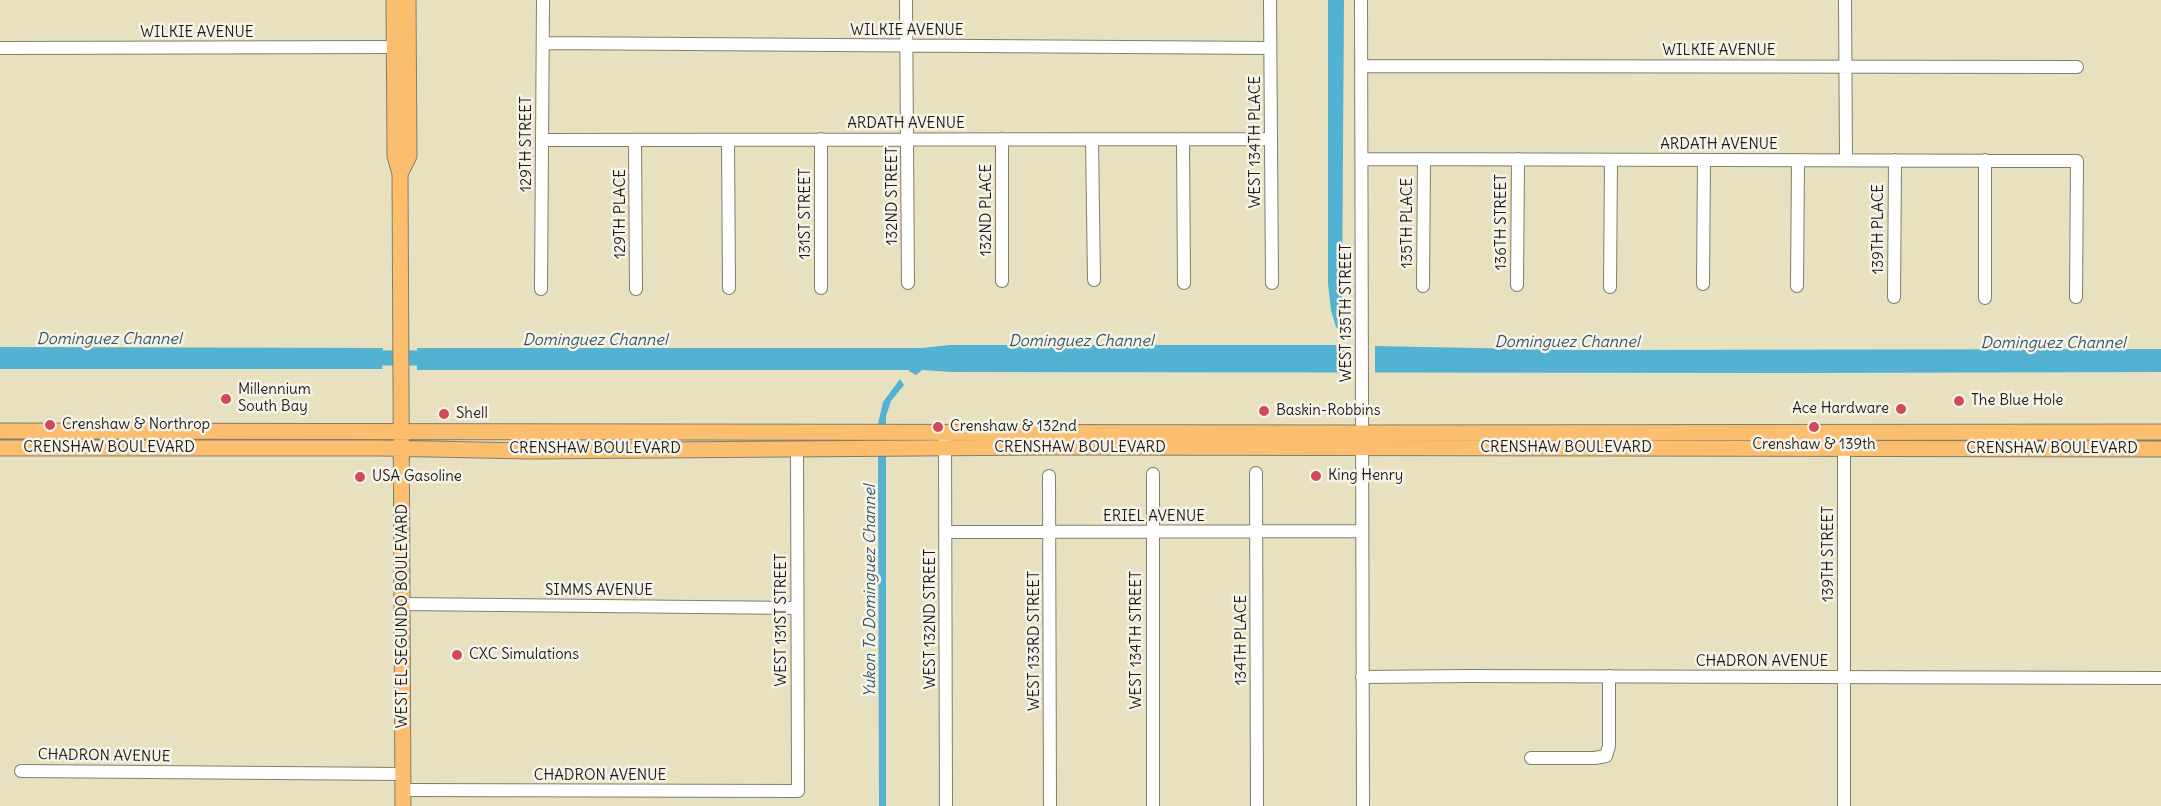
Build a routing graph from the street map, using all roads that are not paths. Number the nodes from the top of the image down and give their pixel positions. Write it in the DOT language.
graph roads {
  1 [pos="394,0"];
  2 [pos="408,0"];
  3 [pos="543,0"];
  4 [pos="906,0"];
  5 [pos="1270,0"];
  6 [pos="1361,0"];
  7 [pos="1845,0"];
  8 [pos="543,44"];
  9 [pos="907,46"];
  10 [pos="394,47"];
  11 [pos="0,48"];
  12 [pos="1270,48"];
  13 [pos="1361,66"];
  14 [pos="1844,66"];
  15 [pos="2077,67"];
  16 [pos="907,139"];
  17 [pos="1002,139"];
  18 [pos="1092,139"];
  19 [pos="1183,139"];
  20 [pos="1270,139"];
  21 [pos="542,140"];
  22 [pos="635,140"];
  23 [pos="728,140"];
  24 [pos="821,140"];
  25 [pos="1362,159"];
  26 [pos="1424,159"];
  27 [pos="1518,159"];
  28 [pos="1611,160"];
  29 [pos="1704,160"];
  30 [pos="1798,160"];
  31 [pos="1846,160"];
  32 [pos="1895,160"];
  33 [pos="1985,160"];
  34 [pos="400,174"];
  35 [pos="1094,280"];
  36 [pos="1002,281"];
  37 [pos="908,283"];
  38 [pos="1184,283"];
  39 [pos="1272,284"];
  40 [pos="1702,284"];
  41 [pos="1517,285"];
  42 [pos="1423,286"];
  43 [pos="1797,286"];
  44 [pos="1610,287"];
  45 [pos="729,288"];
  46 [pos="821,288"];
  47 [pos="541,289"];
  48 [pos="636,289"];
  49 [pos="1894,297"];
  50 [pos="2076,297"];
  51 [pos="1985,298"];
  52 [pos="0,431"];
  53 [pos="402,432"];
  54 [pos="1485,432"];
  55 [pos="1666,432"];
  56 [pos="1844,432"];
  57 [pos="2161,432"];
  58 [pos="797,433"];
  59 [pos="945,440"];
  60 [pos="882,441"];
  61 [pos="1362,441"];
  62 [pos="1844,447"];
  63 [pos="0,448"];
  64 [pos="1485,448"];
  65 [pos="1666,448"];
  66 [pos="402,449"];
  67 [pos="797,449"];
  68 [pos="2161,449"];
  69 [pos="1256,473"];
  70 [pos="1153,474"];
  71 [pos="1049,476"];
  72 [pos="1050,531"];
  73 [pos="1361,531"];
  74 [pos="946,532"];
  75 [pos="1152,532"];
  76 [pos="1257,532"];
  77 [pos="402,604"];
  78 [pos="796,608"];
  79 [pos="1609,676"];
  80 [pos="1362,677"];
  81 [pos="1844,677"];
  82 [pos="2161,678"];
  83 [pos="1531,758"];
  84 [pos="21,771"];
  85 [pos="403,774"];
  86 [pos="403,790"];
  87 [pos="798,791"];
  88 [pos="403,806"];
  89 [pos="946,806"];
  90 [pos="1050,806"];
  91 [pos="1153,806"];
  92 [pos="1257,806"];
  93 [pos="1362,806"];
  94 [pos="1844,806"];
  1 -- 10 [label="main road"];
  2 -- 34 [label="main road, WEST EL SEGUNDO BOULEVARD"];
  3 -- 8 [label="street, 129TH STREET"];
  4 -- 9 [label="street, 132ND STREET"];
  5 -- 12 [label="street, WEST 134TH PLACE"];
  6 -- 13 [label="street, WEST 135TH STREET"];
  7 -- 14 [label="street"];
  8 -- 9 [label="street, WILKIE AVENUE"];
  8 -- 21 [label="street, 129TH STREET"];
  9 -- 12 [label="street, WILKIE AVENUE"];
  9 -- 16 [label="street, 132ND STREET"];
  10 -- 11 [label="street, WILKIE AVENUE"];
  10 -- 34 [label="main road"];
  12 -- 20 [label="street, WEST 134TH PLACE"];
  13 -- 14 [label="street, WILKIE AVENUE"];
  13 -- 25 [label="street, WEST 135TH STREET"];
  14 -- 15 [label="street, WILKIE AVENUE"];
  14 -- 31 [label="street"];
  16 -- 17 [label="street, ARDATH AVENUE"];
  16 -- 24 [label="street, ARDATH AVENUE"];
  16 -- 37 [label="street, 132ND STREET"];
  17 -- 18 [label="street, ARDATH AVENUE"];
  17 -- 36 [label="street, 132ND PLACE"];
  18 -- 19 [label="street, ARDATH AVENUE"];
  18 -- 35 [label="street"];
  19 -- 20 [label="street, ARDATH AVENUE"];
  19 -- 38 [label="street"];
  20 -- 39 [label="street, WEST 134TH PLACE"];
  21 -- 22 [label="street, ARDATH AVENUE"];
  21 -- 47 [label="street, 129TH STREET"];
  22 -- 23 [label="street, ARDATH AVENUE"];
  22 -- 48 [label="street, 129TH PLACE"];
  23 -- 24 [label="street, ARDATH AVENUE"];
  23 -- 45 [label="street"];
  24 -- 46 [label="street, 131ST STREET"];
  25 -- 26 [label="street, ARDATH AVENUE"];
  25 -- 61 [label="street, WEST 135TH STREET"];
  26 -- 27 [label="street, ARDATH AVENUE"];
  26 -- 42 [label="street, 135TH PLACE"];
  27 -- 28 [label="street, ARDATH AVENUE"];
  27 -- 41 [label="street, 136TH STREET"];
  28 -- 29 [label="street, ARDATH AVENUE"];
  28 -- 44 [label="street"];
  29 -- 30 [label="street, ARDATH AVENUE"];
  29 -- 40 [label="street"];
  30 -- 31 [label="street, ARDATH AVENUE"];
  30 -- 43 [label="street"];
  31 -- 32 [label="street, ARDATH AVENUE"];
  32 -- 33 [label="street, ARDATH AVENUE"];
  32 -- 49 [label="street, 139TH PLACE"];
  33 -- 50 [label="street, ARDATH AVENUE"];
  33 -- 51 [label="street"];
  34 -- 53 [label="main road, WEST EL SEGUNDO BOULEVARD"];
  52 -- 53 [label="main road, CRENSHAW BOULEVARD"];
  53 -- 58 [label="main road, CRENSHAW BOULEVARD"];
  53 -- 66 [label="main road, WEST EL SEGUNDO BOULEVARD"];
  54 -- 55 [label="main road, CRENSHAW BOULEVARD"];
  54 -- 61 [label="main road, CRENSHAW BOULEVARD"];
  54 -- 64 [label="main road"];
  55 -- 56 [label="main road, CRENSHAW BOULEVARD"];
  55 -- 65 [label="main road"];
  56 -- 57 [label="main road, CRENSHAW BOULEVARD"];
  56 -- 62 [label="street, 139TH STREET"];
  58 -- 60 [label="main road, CRENSHAW BOULEVARD"];
  58 -- 67 [label="main road"];
  59 -- 60 [label="main road, CRENSHAW BOULEVARD"];
  59 -- 61 [label="main road, CRENSHAW BOULEVARD"];
  59 -- 74 [label="street, WEST 132ND STREET"];
  60 -- 67 [label="main road, CRENSHAW BOULEVARD"];
  61 -- 64 [label="main road, CRENSHAW BOULEVARD"];
  61 -- 73 [label="street, WEST 135TH STREET"];
  62 -- 65 [label="main road, CRENSHAW BOULEVARD"];
  62 -- 68 [label="main road, CRENSHAW BOULEVARD"];
  62 -- 81 [label="street, 139TH STREET"];
  63 -- 66 [label="main road, CRENSHAW BOULEVARD"];
  64 -- 65 [label="main road, CRENSHAW BOULEVARD"];
  66 -- 67 [label="main road, CRENSHAW BOULEVARD"];
  66 -- 77 [label="main road, WEST EL SEGUNDO BOULEVARD"];
  67 -- 78 [label="street, WEST 131ST STREET"];
  69 -- 76 [label="street, 134TH PLACE"];
  70 -- 75 [label="street, WEST 134TH STREET"];
  71 -- 72 [label="street, WEST 133RD STREET"];
  72 -- 74 [label="street, ERIEL AVENUE"];
  72 -- 75 [label="street, ERIEL AVENUE"];
  72 -- 90 [label="street, WEST 133RD STREET"];
  73 -- 76 [label="street, ERIEL AVENUE"];
  73 -- 80 [label="street, WEST 135TH STREET"];
  74 -- 89 [label="street, WEST 132ND STREET"];
  75 -- 76 [label="street, ERIEL AVENUE"];
  75 -- 91 [label="street, WEST 134TH STREET"];
  76 -- 92 [label="street, 134TH PLACE"];
  77 -- 78 [label="street, SIMMS AVENUE"];
  77 -- 85 [label="main road, WEST EL SEGUNDO BOULEVARD"];
  78 -- 87 [label="street, WEST 131ST STREET"];
  79 -- 80 [label="street, CHADRON AVENUE"];
  79 -- 81 [label="street, CHADRON AVENUE"];
  79 -- 83 [label="street"];
  80 -- 93 [label="street, WEST 135TH STREET"];
  81 -- 82 [label="street, CHADRON AVENUE"];
  81 -- 94 [label="street, 139TH STREET"];
  84 -- 85 [label="street, CHADRON AVENUE"];
  85 -- 86 [label="main road, WEST EL SEGUNDO BOULEVARD"];
  86 -- 87 [label="street, CHADRON AVENUE"];
  86 -- 88 [label="main road, WEST EL SEGUNDO BOULEVARD"];
}
